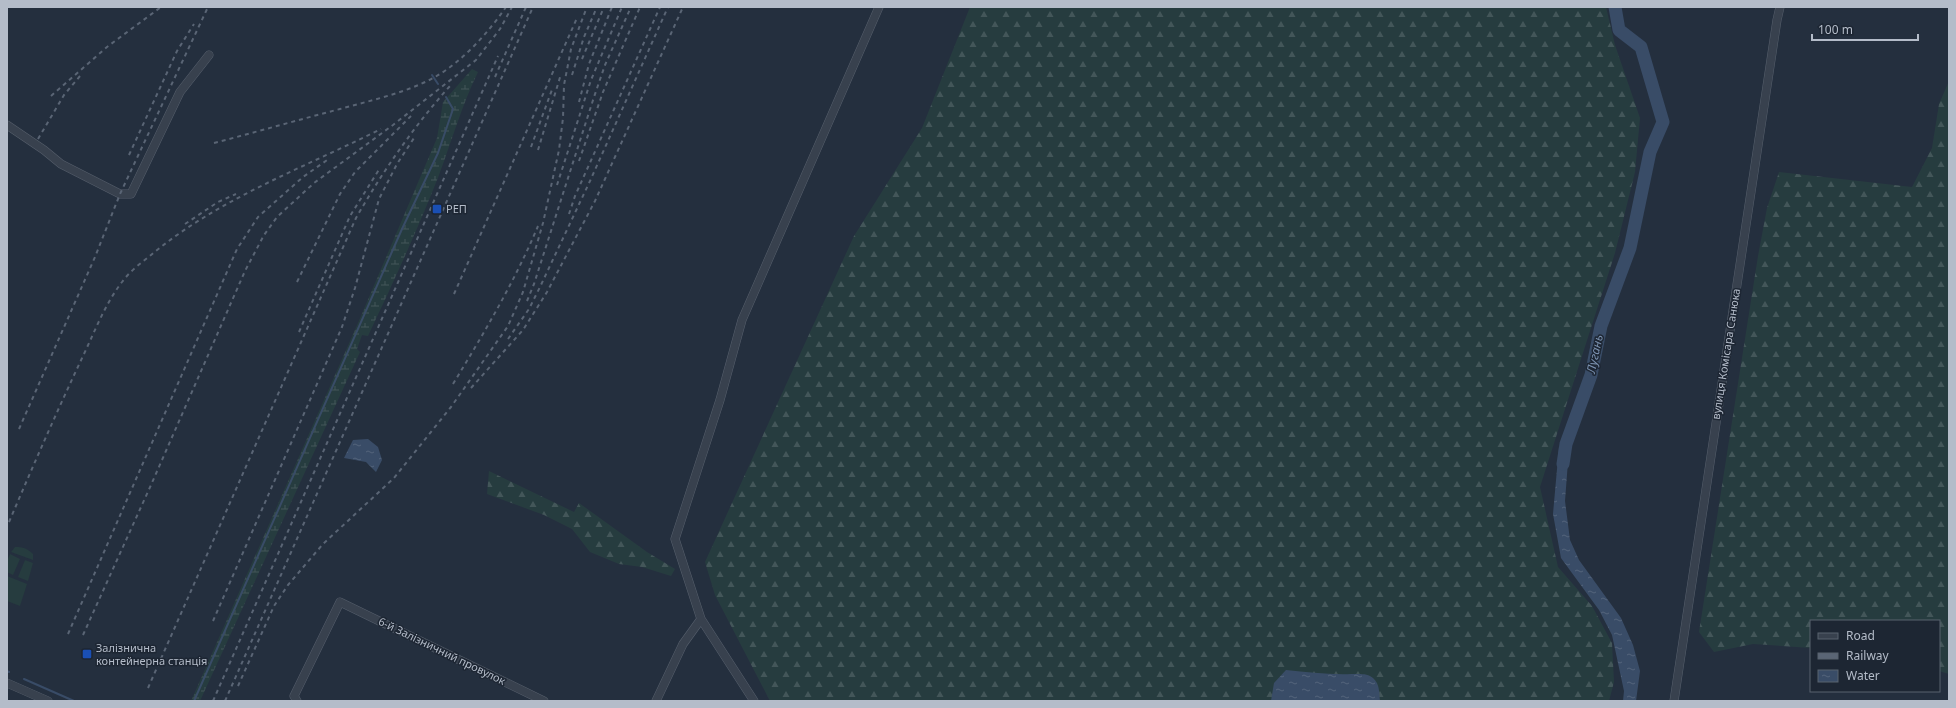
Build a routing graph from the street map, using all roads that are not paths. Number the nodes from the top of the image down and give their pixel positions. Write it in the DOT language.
graph roads {
  1 [pos="879,7"];
  2 [pos="1780,7"];
  3 [pos="209,55"];
  4 [pos="7,125"];
  5 [pos="701,619"];
  6 [pos="7,683"];
  7 [pos="48,701"];
  8 [pos="297,701"];
  9 [pos="544,701"];
  10 [pos="656,701"];
  11 [pos="754,701"];
  12 [pos="1674,701"];
  1 -- 5 [label="street"];
  2 -- 12 [label="street, вулиця Комісара Санюка"];
  3 -- 4 [label="street"];
  5 -- 10 [label="street"];
  5 -- 11 [label="street"];
  6 -- 7 [label="street"];
  8 -- 9 [label="street, 6-й Залізничний провулок"];
}
